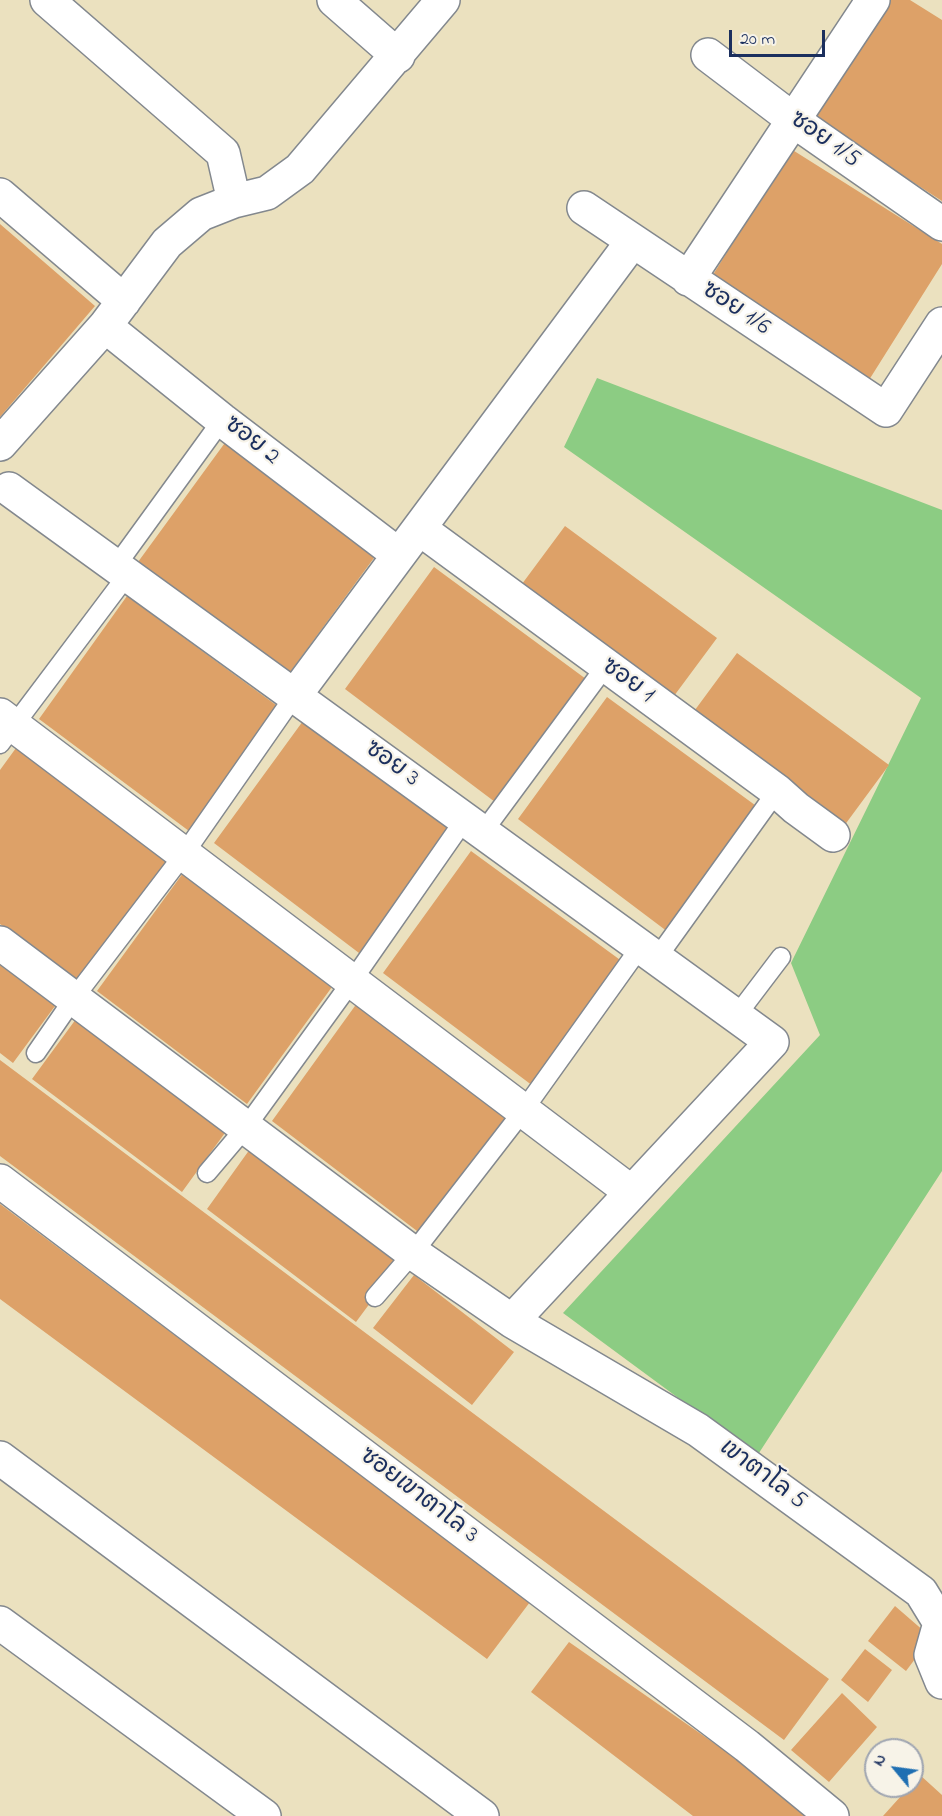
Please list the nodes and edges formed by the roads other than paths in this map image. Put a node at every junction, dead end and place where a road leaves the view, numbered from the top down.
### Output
1 (46, 0) edge
2 (334, 0) edge
3 (443, 0) edge
4 (873, 0) edge
5 (398, 56) junction
6 (708, 56) dead end
7 (793, 120) junction
8 (0, 195) edge
9 (234, 201) junction
10 (584, 208) dead end
11 (942, 224) edge
12 (632, 242) junction
13 (688, 279) junction
14 (115, 314) junction
15 (942, 324) edge
16 (222, 420) junction
17 (0, 444) edge
18 (9, 489) dead end
19 (420, 529) junction
20 (399, 555) junction
21 (122, 570) junction
22 (605, 667) junction
23 (295, 695) junction
24 (4, 728) edge
25 (777, 791) junction
26 (474, 825) junction
27 (833, 835) dead end
28 (184, 854) junction
29 (0, 943) edge
30 (649, 952) junction
31 (781, 957) dead end
32 (352, 981) junction
33 (74, 998) junction
34 (737, 1015) junction
35 (36, 1053) dead end
36 (523, 1110) junction
37 (246, 1127) junction
38 (207, 1173) dead end
39 (0, 1181) edge
40 (631, 1192) junction
41 (413, 1253) junction
42 (375, 1297) dead end
43 (512, 1321) junction
44 (0, 1458) edge
45 (0, 1623) edge
46 (930, 1669) edge
47 (264, 1816) edge
48 (482, 1816) edge
49 (832, 1816) edge

1 - 9 street
2 - 5 street
3 - 5 street
4 - 7 street
5 - 9 street
6 - 7 street, ซอย 1/5
7 - 11 street, ซอย 1/5
7 - 13 street
8 - 14 street, ซอย 2
9 - 14 street
10 - 12 street, ซอย 1/6
12 - 13 street, ซอย 1/6
12 - 19 street
13 - 15 street, ซอย 1/6
14 - 16 street, ซอย 2
14 - 17 street
16 - 20 street, ซอย 2
16 - 21 lane
18 - 21 street, ซอย 3
19 - 20 street
19 - 22 street, ซอย 1
20 - 23 street
21 - 23 street, ซอย 3
21 - 24 lane
22 - 25 street, ซอย 1
22 - 26 lane
23 - 26 street, ซอย 3
23 - 28 lane
24 - 28 street
25 - 27 street, ซอย 1
25 - 30 lane
26 - 30 street, ซอย 3
26 - 32 lane
28 - 32 street
28 - 33 lane
29 - 33 street, เขาตาโล 5
30 - 34 street, ซอย 3
30 - 36 lane
31 - 34 lane
32 - 36 street
32 - 37 lane
33 - 35 lane
33 - 37 street, เขาตาโล 5
34 - 40 street, ซอย 3
36 - 40 street
36 - 41 lane
37 - 38 lane
37 - 41 street, เขาตาโล 5
39 - 49 street, ซอยเขาตาโล 3
40 - 43 street
41 - 42 lane
41 - 43 street, เขาตาโล 5
43 - 46 street, เขาตาโล 5
44 - 48 street
45 - 47 street

